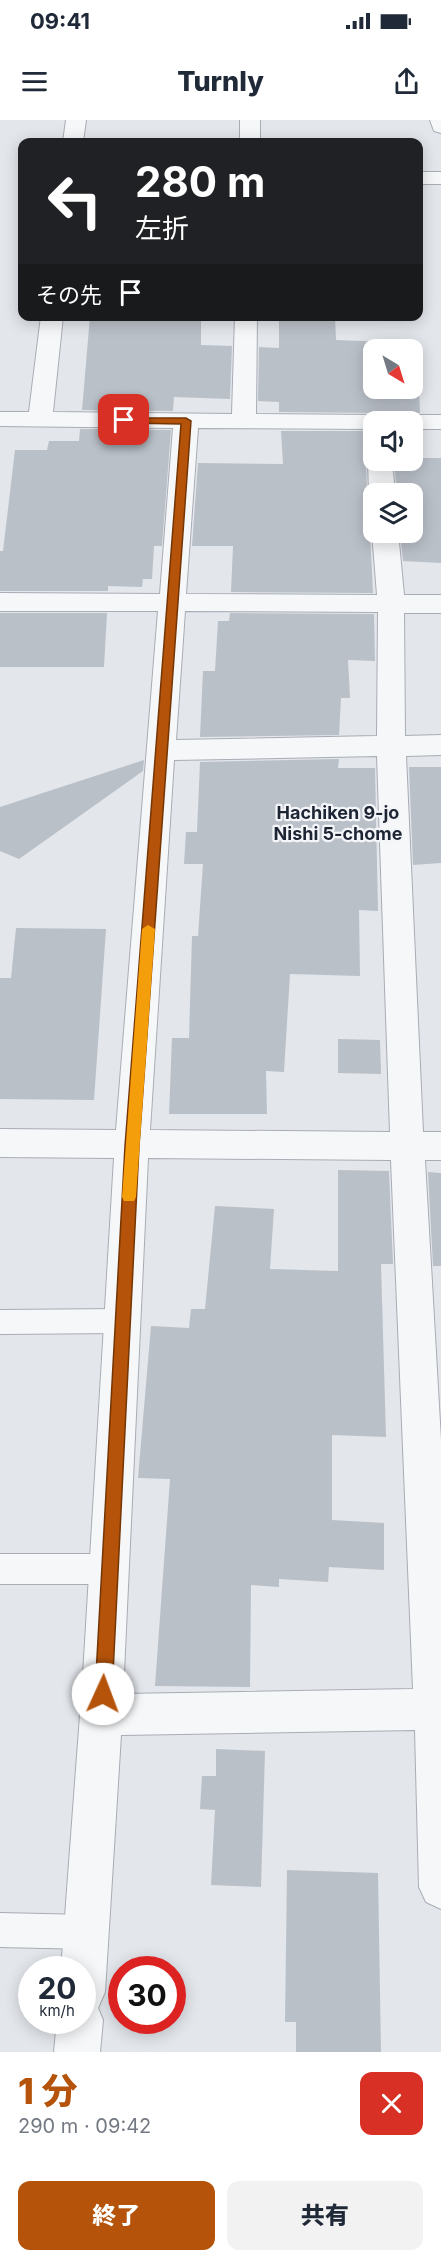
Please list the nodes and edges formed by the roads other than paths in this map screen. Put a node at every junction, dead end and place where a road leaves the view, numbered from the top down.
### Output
1 (76, 120) edge
2 (250, 120) edge
3 (440, 120) edge
4 (441, 126) edge
5 (74, 138) edge
6 (250, 138) edge
7 (423, 178) edge
8 (441, 178) edge
9 (51, 321) edge
10 (246, 321) edge
11 (0, 419) edge
12 (40, 419) junction
13 (186, 421) junction
14 (244, 421) junction
15 (363, 422) edge
16 (423, 422) edge
17 (441, 422) edge
18 (386, 543) edge
19 (0, 602) edge
20 (173, 602) junction
21 (391, 604) junction
22 (441, 604) edge
23 (441, 745) edge
24 (391, 746) junction
25 (162, 750) junction
26 (0, 1143) edge
27 (132, 1146) junction
28 (407, 1146) junction
29 (441, 1146) edge
30 (122, 1321) junction
31 (0, 1322) edge
32 (0, 1569) edge
33 (108, 1569) junction
34 (434, 1709) junction
35 (102, 1715) junction
36 (441, 1887) edge
37 (0, 1930) edge
38 (87, 1932) junction
39 (85, 1956) edge
40 (79, 2034) edge
41 (77, 2052) edge

1 - 5 street
2 - 6 street
3 - 4 street
7 - 8 street
9 - 12 street
10 - 14 street
11 - 12 street
12 - 13 street
13 - 14 street
13 - 20 street
14 - 15 street
16 - 17 street
18 - 21 street
19 - 20 street
20 - 21 street
20 - 25 street
21 - 22 street
21 - 24 street
23 - 24 street
24 - 25 street
24 - 28 street
25 - 27 street
26 - 27 street
27 - 28 street
27 - 30 street
28 - 29 street
28 - 34 street
30 - 31 lane
30 - 33 street
32 - 33 lane
33 - 35 street
34 - 35 street
34 - 36 street
35 - 38 street
37 - 38 lane
38 - 39 street
40 - 41 street

